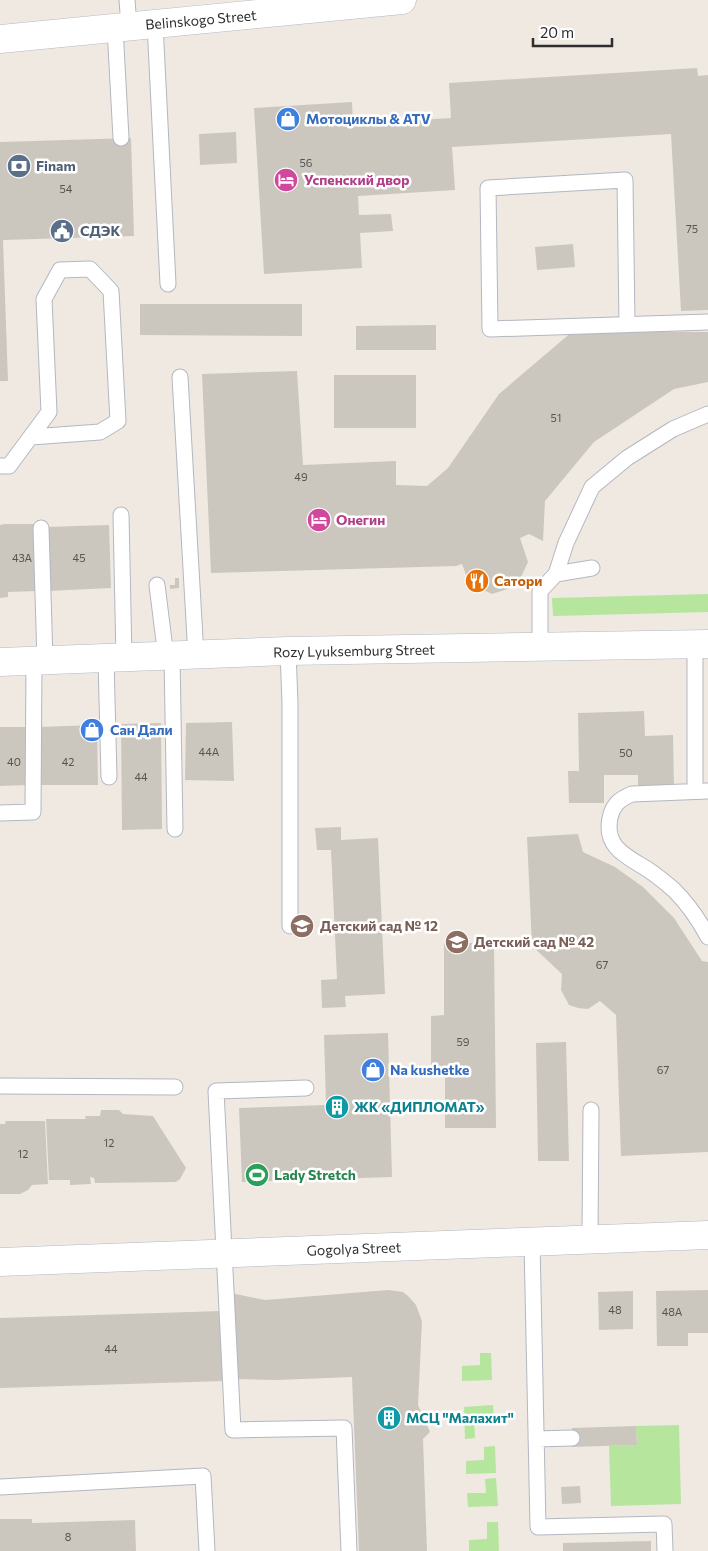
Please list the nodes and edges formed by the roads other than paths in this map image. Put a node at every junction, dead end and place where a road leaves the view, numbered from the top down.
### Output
1 (402, 0) edge
2 (131, 20) edge
3 (0, 39) edge
4 (121, 138) dead end
5 (168, 284) dead end
6 (708, 322) edge
7 (627, 324) junction
8 (180, 377) dead end
9 (708, 414) edge
10 (31, 437) junction
11 (0, 466) edge
12 (121, 515) dead end
13 (41, 528) dead end
14 (592, 568) dead end
15 (556, 574) junction
16 (157, 585) dead end
17 (702, 645) edge
18 (540, 647) junction
19 (288, 651) junction
20 (178, 656) junction
21 (115, 658) junction
22 (39, 661) junction
23 (0, 662) edge
24 (109, 777) dead end
25 (701, 791) edge
26 (0, 813) edge
27 (175, 829) dead end
28 (290, 926) dead end
29 (708, 937) edge
30 (0, 1086) edge
31 (175, 1087) dead end
32 (306, 1088) dead end
33 (591, 1110) dead end
34 (708, 1235) edge
35 (590, 1239) junction
36 (532, 1242) junction
37 (223, 1254) junction
38 (0, 1262) edge
39 (572, 1438) dead end
40 (536, 1439) junction
41 (0, 1487) edge
42 (207, 1551) edge
43 (349, 1551) edge
44 (664, 1551) edge

1 - 2 main road, Belinskogo Street
2 - 3 main road, Belinskogo Street
2 - 4 lane
2 - 5 lane
6 - 7 lane
7 - 7 lane
8 - 20 lane
9 - 15 lane
10 - 10 lane
10 - 11 lane
12 - 21 lane
13 - 22 lane
14 - 15 lane
15 - 18 lane
16 - 20 lane
17 - 18 main road, Rozy Lyuksemburg Street
17 - 25 lane
18 - 19 main road, Rozy Lyuksemburg Street
19 - 20 main road, Rozy Lyuksemburg Street
19 - 28 lane
20 - 21 main road, Rozy Lyuksemburg Street
20 - 27 lane
21 - 22 main road, Rozy Lyuksemburg Street
21 - 24 lane
22 - 23 main road, Rozy Lyuksemburg Street
22 - 26 lane
25 - 29 lane
30 - 31 lane
32 - 37 lane
33 - 35 lane
34 - 35 main road, Gogolya Street
35 - 36 main road, Gogolya Street
36 - 37 main road, Gogolya Street
36 - 40 lane
37 - 38 main road, Gogolya Street
37 - 43 lane
39 - 40 lane
40 - 44 lane
41 - 42 lane

